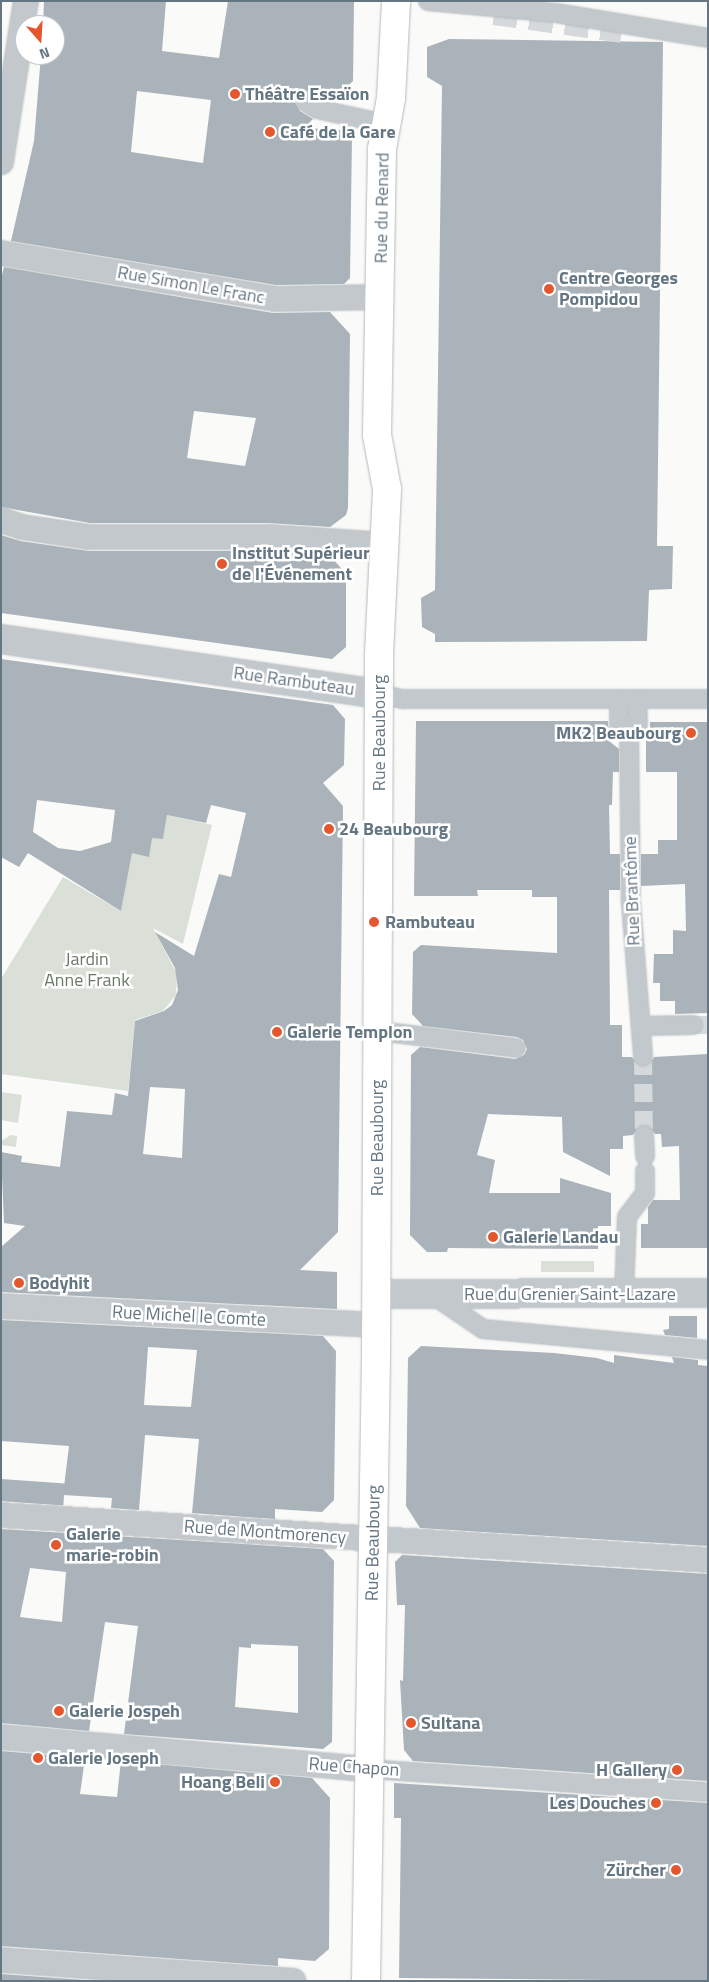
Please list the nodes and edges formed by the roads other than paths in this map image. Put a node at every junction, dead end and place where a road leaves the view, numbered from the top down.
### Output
1 (26, 1) edge
2 (396, 1) edge
3 (428, 1) edge
4 (557, 7) edge
5 (708, 38) edge
6 (6, 101) edge
7 (306, 102) dead end
8 (385, 124) junction
9 (1, 162) edge
10 (1, 253) edge
11 (382, 297) junction
12 (1, 520) edge
13 (386, 544) junction
14 (1, 639) edge
15 (379, 694) junction
16 (637, 699) junction
17 (708, 699) edge
18 (619, 700) junction
19 (629, 725) junction
20 (693, 1025) tunnel mouth
21 (641, 1026) junction
22 (378, 1031) junction
23 (516, 1048) dead end
24 (643, 1057) tunnel mouth
25 (644, 1135) tunnel mouth
26 (708, 1293) edge
27 (376, 1294) junction
28 (433, 1294) junction
29 (624, 1294) junction
30 (1, 1306) edge
31 (376, 1325) junction
32 (708, 1350) edge
33 (1, 1514) edge
34 (374, 1539) junction
35 (708, 1560) edge
36 (1, 1737) edge
37 (369, 1769) junction
38 (708, 1792) edge
39 (1, 1960) edge
40 (293, 1981) edge
41 (366, 1981) edge

1 - 6 street
2 - 8 main road, Rue du Renard
3 - 4 street
4 - 5 street
6 - 9 street
7 - 8 street
8 - 11 main road, Rue du Renard
10 - 11 street, Rue Simon Le Franc
11 - 13 main road, Rue Beaubourg
12 - 13 street
13 - 15 main road, Rue Beaubourg
14 - 15 street, Rue Rambuteau
15 - 18 street, Rue Rambuteau
15 - 22 main road, Rue Beaubourg
16 - 17 street, Rue Rambuteau
16 - 18 street, Rue Rambuteau
16 - 19 street, Rue Brantôme
18 - 19 street
19 - 21 street, Rue Brantôme
20 - 21 street
21 - 24 street, Rue Brantôme
22 - 23 street
22 - 27 main road, Rue Beaubourg
25 - 29 street
26 - 29 street, Rue du Grenier Saint-Lazare
27 - 28 street, Rue du Grenier Saint-Lazare
27 - 31 main road, Rue Beaubourg
28 - 29 street, Rue du Grenier Saint-Lazare
28 - 32 street, Rue du Grenier Saint-Lazare
30 - 31 street, Rue Michel le Comte
31 - 34 main road, Rue Beaubourg
33 - 34 street, Rue de Montmorency
34 - 35 street, Rue de Montmorency
34 - 37 main road, Rue Beaubourg
36 - 37 street, Rue Chapon
37 - 38 street, Rue Chapon
37 - 41 main road, Rue Beaubourg
39 - 40 street

